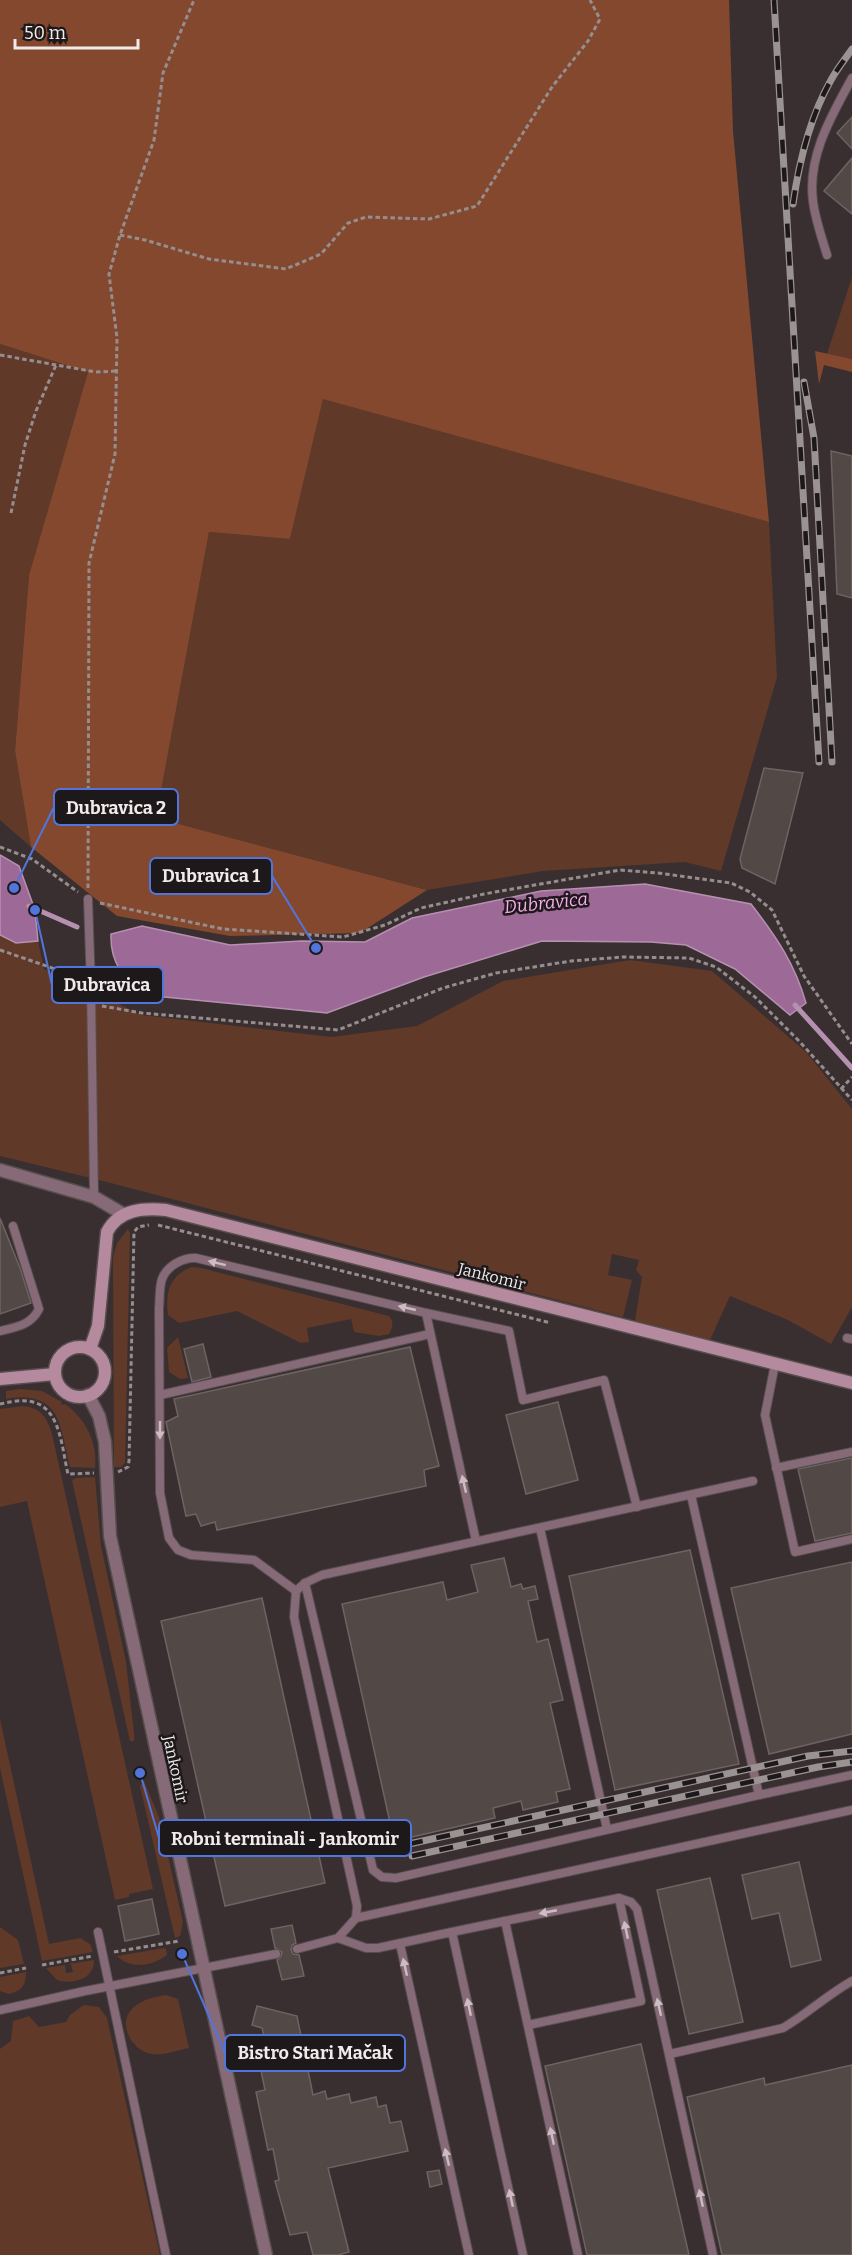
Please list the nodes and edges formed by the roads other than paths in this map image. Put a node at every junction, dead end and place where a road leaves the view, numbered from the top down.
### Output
1 (852, 78) edge
2 (827, 255) dead end
3 (88, 899) road end
4 (0, 1170) edge
5 (94, 1197) junction
6 (123, 1214) junction
7 (13, 1226) dead end
8 (426, 1313) junction
9 (0, 1331) edge
10 (430, 1334) junction
11 (90, 1349) junction
12 (776, 1364) junction
13 (55, 1374) junction
14 (0, 1379) edge
15 (852, 1383) edge
16 (88, 1395) junction
17 (159, 1395) junction
18 (852, 1452) edge
19 (776, 1468) junction
20 (753, 1481) dead end
21 (691, 1495) junction
22 (637, 1507) junction
23 (540, 1528) junction
24 (852, 1539) edge
25 (476, 1541) junction
26 (305, 1583) junction
27 (296, 1591) junction
28 (852, 1775) edge
29 (759, 1795) junction
30 (852, 1810) edge
31 (607, 1829) junction
32 (619, 1898) junction
33 (356, 1918) junction
34 (505, 1921) junction
35 (98, 1932) dead end
36 (452, 1932) junction
37 (338, 1938) junction
38 (400, 1944) junction
39 (297, 1949) dead end
40 (276, 1954) dead end
41 (204, 1969) junction
42 (852, 1981) edge
43 (110, 1986) junction
44 (0, 2010) edge
45 (528, 2025) junction
46 (670, 2054) junction
47 (166, 2255) edge
48 (266, 2255) edge
49 (469, 2255) edge
50 (524, 2255) edge
51 (578, 2255) edge
52 (713, 2255) edge

1 - 2 lane
3 - 5 lane
4 - 5 street
5 - 6 street
6 - 11 street
6 - 12 street, Jankomir
7 - 9 lane
8 - 10 lane
8 -> 17 lane
8 - 22 lane
10 - 17 lane
25 -> 10 lane
11 - 13 street
11 - 16 street
12 - 15 street, Jankomir
12 - 19 lane
13 - 14 street
13 - 16 street
16 - 41 street, Jankomir
17 -> 27 lane
18 - 19 lane
19 - 24 lane
20 - 21 lane
21 - 22 lane
21 - 29 lane
22 - 23 lane
23 - 25 lane
23 - 31 lane
25 - 26 lane
26 - 27 lane
26 - 31 lane
27 - 33 lane
28 - 29 lane
29 - 31 lane
30 - 33 lane
32 -> 34 lane
45 -> 32 lane
46 -> 32 lane
33 - 37 lane
34 - 36 lane
34 - 45 lane
35 - 43 lane
36 - 38 lane
50 -> 36 lane
37 - 38 lane
37 - 39 lane
49 -> 38 lane
40 - 41 lane
41 - 43 lane
41 - 48 street, Jankomir
42 - 46 lane
43 - 44 lane
43 - 47 lane
51 -> 45 lane
52 -> 46 lane

